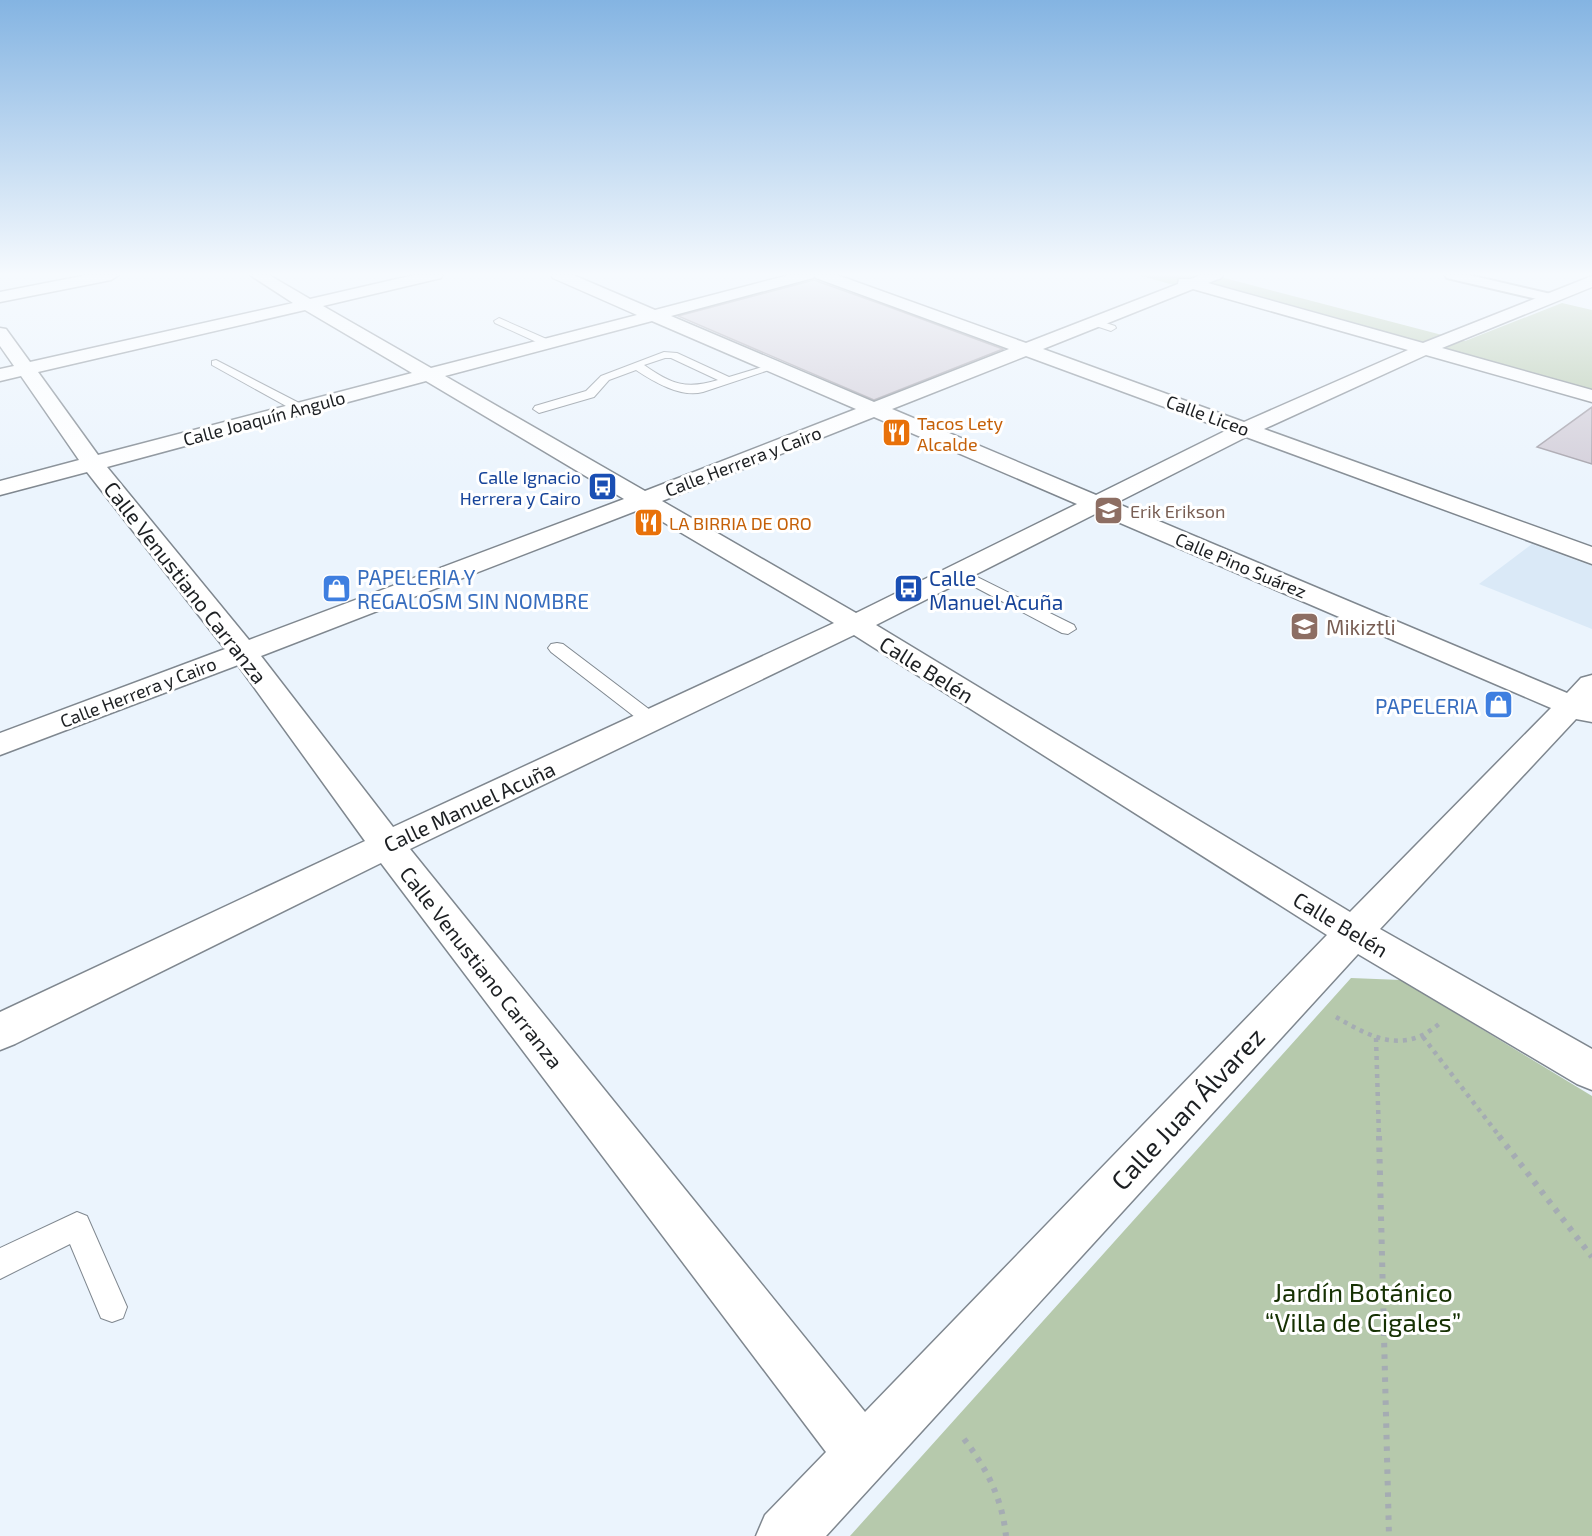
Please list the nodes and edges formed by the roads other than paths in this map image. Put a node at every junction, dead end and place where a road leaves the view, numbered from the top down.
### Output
1 (10, 347) edge
2 (128, 347) edge
3 (380, 347) edge
4 (533, 347) edge
5 (722, 347) edge
6 (1020, 347) edge
7 (1033, 347) edge
8 (1430, 347) edge
9 (1434, 347) edge
10 (1435, 347) edge
11 (1026, 349) junction
12 (216, 363) dead end
13 (638, 366) junction
14 (772, 368) junction
15 (26, 370) junction
16 (427, 374) junction
17 (0, 375) edge
18 (728, 381) junction
19 (1592, 384) edge
20 (1592, 396) edge
21 (299, 408) junction
22 (539, 409) dead end
23 (872, 410) junction
24 (1246, 429) junction
25 (93, 464) junction
26 (0, 488) edge
27 (642, 500) junction
28 (1098, 503) junction
29 (1592, 556) edge
30 (959, 573) junction
31 (855, 624) junction
32 (1068, 628) dead end
33 (556, 648) dead end
34 (243, 652) junction
35 (1585, 702) edge
36 (651, 720) junction
37 (0, 745) edge
38 (387, 845) junction
39 (1354, 933) junction
40 (0, 1032) edge
41 (1592, 1071) edge
42 (0, 1264) edge
43 (112, 1307) dead end
44 (862, 1453) junction
45 (786, 1536) edge

1 - 15 street, Calle Venustiano Carranza
2 - 15 street
3 - 16 street, Calle Belén
4 - 16 street, Calle Joaquín Angulo
5 - 14 street, Calle Pino Suárez
6 - 11 street, Calle Liceo
7 - 11 street, Calle Herrera y Cairo
8 - 24 street, Calle Manuel Acuña
9 - 20 street
10 - 19 street
11 - 23 street, Calle Herrera y Cairo
11 - 24 street, Calle Liceo
12 - 21 lane
13 - 18 lane
13 - 18 lane
13 - 22 lane
14 - 18 lane
14 - 23 street, Calle Pino Suárez
15 - 17 street
15 - 25 street, Calle Venustiano Carranza
16 - 21 street, Calle Joaquín Angulo
16 - 27 street, Calle Belén
21 - 25 street, Calle Joaquín Angulo
23 - 27 street, Calle Herrera y Cairo
23 - 28 street, Calle Pino Suárez
24 - 28 street, Calle Manuel Acuña
24 - 29 street, Calle Liceo
25 - 26 street, Calle Joaquín Angulo
25 - 34 street, Calle Venustiano Carranza
27 - 31 street, Calle Belén
27 - 34 street, Calle Herrera y Cairo
28 - 30 street, Calle Manuel Acuña
28 - 35 street, Calle Pino Suárez
30 - 31 street, Calle Manuel Acuña
30 - 32 lane
31 - 36 street, Calle Manuel Acuña
31 - 39 street, Calle Belén
33 - 36 lane
34 - 37 street, Calle Herrera y Cairo
34 - 38 street, Calle Venustiano Carranza
35 - 39 street, Calle Juan Álvarez
36 - 38 street, Calle Manuel Acuña
38 - 40 street, Calle Manuel Acuña
38 - 44 street, Calle Venustiano Carranza
39 - 41 street, Calle Belén
39 - 44 street, Calle Juan Álvarez
42 - 43 lane
44 - 45 street, Calle Juan Álvarez

